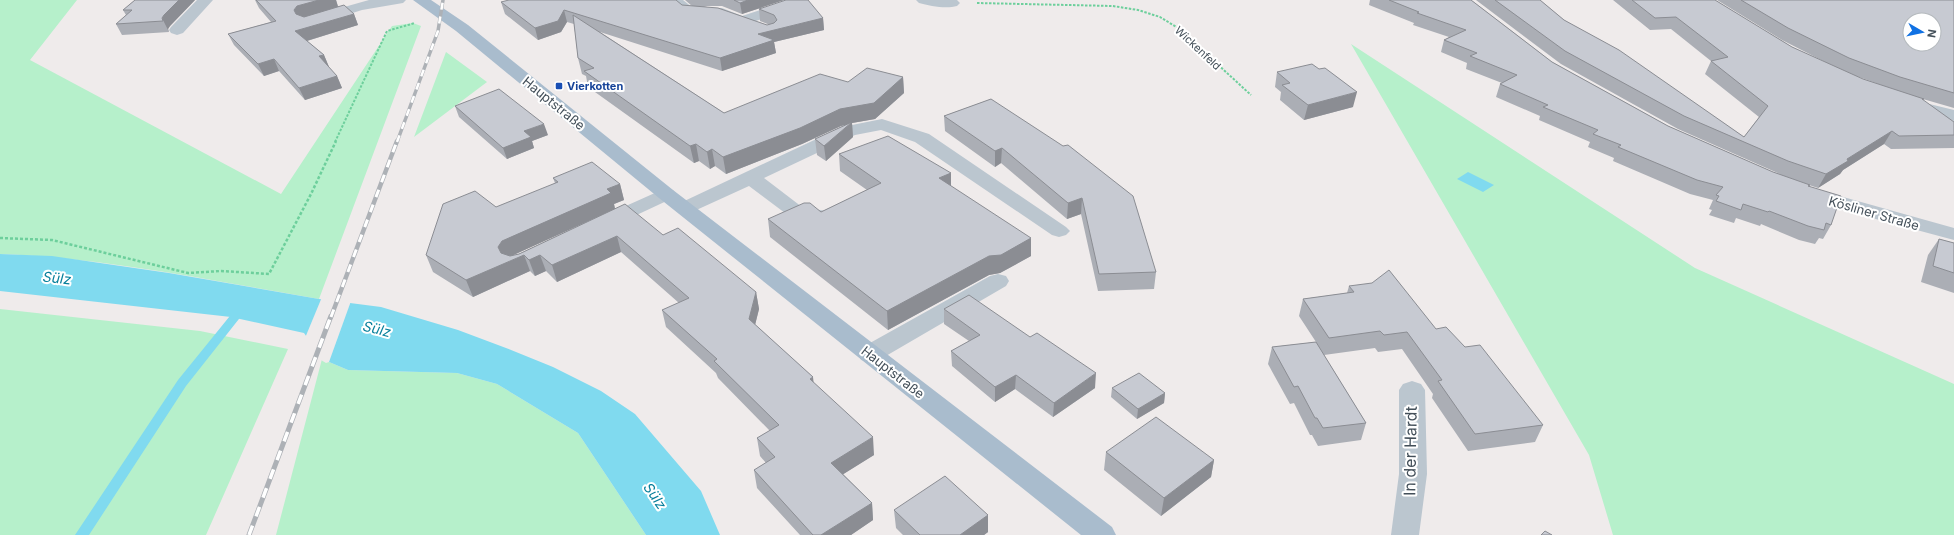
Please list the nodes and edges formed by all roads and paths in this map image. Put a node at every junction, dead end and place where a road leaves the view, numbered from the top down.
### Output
1 (205, 0) edge
2 (398, 0) edge
3 (421, 0) edge
4 (673, 0) edge
5 (924, 0) edge
6 (952, 3) joint
7 (789, 5) edge
8 (420, 21) dead end
9 (741, 21) junction
10 (308, 22) edge
11 (762, 29) edge
12 (177, 30) dead end
13 (1251, 96) dead end
14 (1896, 99) edge
15 (1954, 116) edge
16 (750, 177) junction
17 (1795, 188) edge
18 (666, 194) junction
19 (685, 208) junction
20 (839, 212) edge
21 (587, 231) edge
22 (1059, 231) dead end
23 (1954, 234) edge
24 (0, 238) edge
25 (998, 281) dead end
26 (870, 354) junction
27 (1412, 390) dead end
28 (1102, 535) edge
29 (1405, 535) edge

1 - 12 street
2 - 10 street
3 - 18 main road, Hauptstraße
4 - 9 street
5 - 6 street
6 - 13 path, Wickenfeld
7 - 9 street
8 - 24 path
9 - 11 street
14 - 15 street
16 - 19 street
16 - 20 street
16 - 22 street
17 - 23 street, Kösliner Straße
18 - 19 main road, Hauptstraße
18 - 21 street
19 - 26 main road, Hauptstraße
25 - 26 street
26 - 28 main road, Hauptstraße
27 - 29 street, In der Hardt

